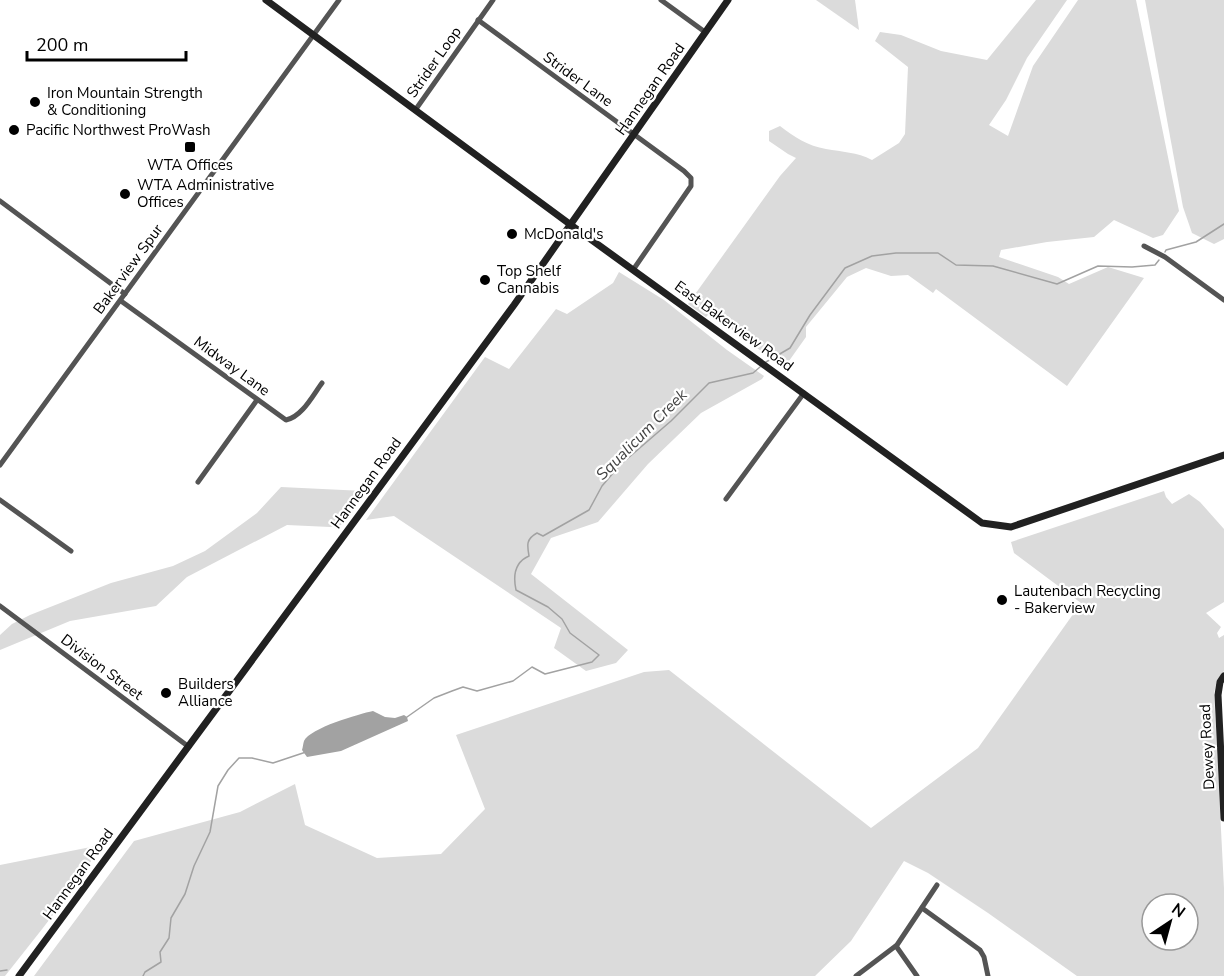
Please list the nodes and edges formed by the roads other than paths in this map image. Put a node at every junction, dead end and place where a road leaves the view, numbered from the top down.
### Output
1 (266, 0) edge
2 (339, 0) edge
3 (493, 0) edge
4 (661, 0) edge
5 (728, 0) edge
6 (478, 20) junction
7 (705, 32) junction
8 (313, 35) junction
9 (416, 110) junction
10 (634, 135) junction
11 (0, 201) edge
12 (571, 225) junction
13 (1144, 246) dead end
14 (633, 270) junction
15 (125, 294) junction
16 (1224, 300) edge
17 (121, 301) junction
18 (322, 383) dead end
19 (804, 393) junction
20 (257, 399) junction
21 (1224, 455) edge
22 (0, 465) edge
23 (198, 482) dead end
24 (726, 499) dead end
25 (0, 500) edge
26 (71, 551) dead end
27 (0, 606) edge
28 (1224, 676) edge
29 (189, 747) junction
30 (1224, 818) edge
31 (937, 885) dead end
32 (922, 908) junction
33 (896, 946) junction
34 (19, 976) edge
35 (856, 976) edge
36 (916, 976) edge
37 (988, 976) edge

1 - 8 main road, East Bakerview Road
2 - 8 street, Bakerview Spur
3 - 6 street, Strider Loop
4 - 7 street
5 - 7 main road, Hannegan Road
6 - 9 street, Strider Loop
6 - 10 street, Strider Lane
7 - 10 main road, Hannegan Road
8 - 9 main road, East Bakerview Road
8 - 15 street, Bakerview Spur
9 - 12 main road, East Bakerview Road
10 - 12 main road, Hannegan Road
10 - 14 street, Strider Lane
11 - 15 street
12 - 14 main road, East Bakerview Road
12 - 29 main road, Hannegan Road
13 - 16 street
14 - 19 main road, East Bakerview Road
15 - 17 street, Bakerview Spur
17 - 20 street, Midway Lane
17 - 22 street, Bakerview Spur
18 - 20 street, Midway Lane
19 - 21 main road, East Bakerview Road
19 - 24 street
20 - 23 street
25 - 26 street
27 - 29 street, Division Street
28 - 30 main road, Dewey Road
29 - 34 main road, Hannegan Road
31 - 32 street
32 - 33 street
32 - 37 street
33 - 35 street
33 - 36 street

